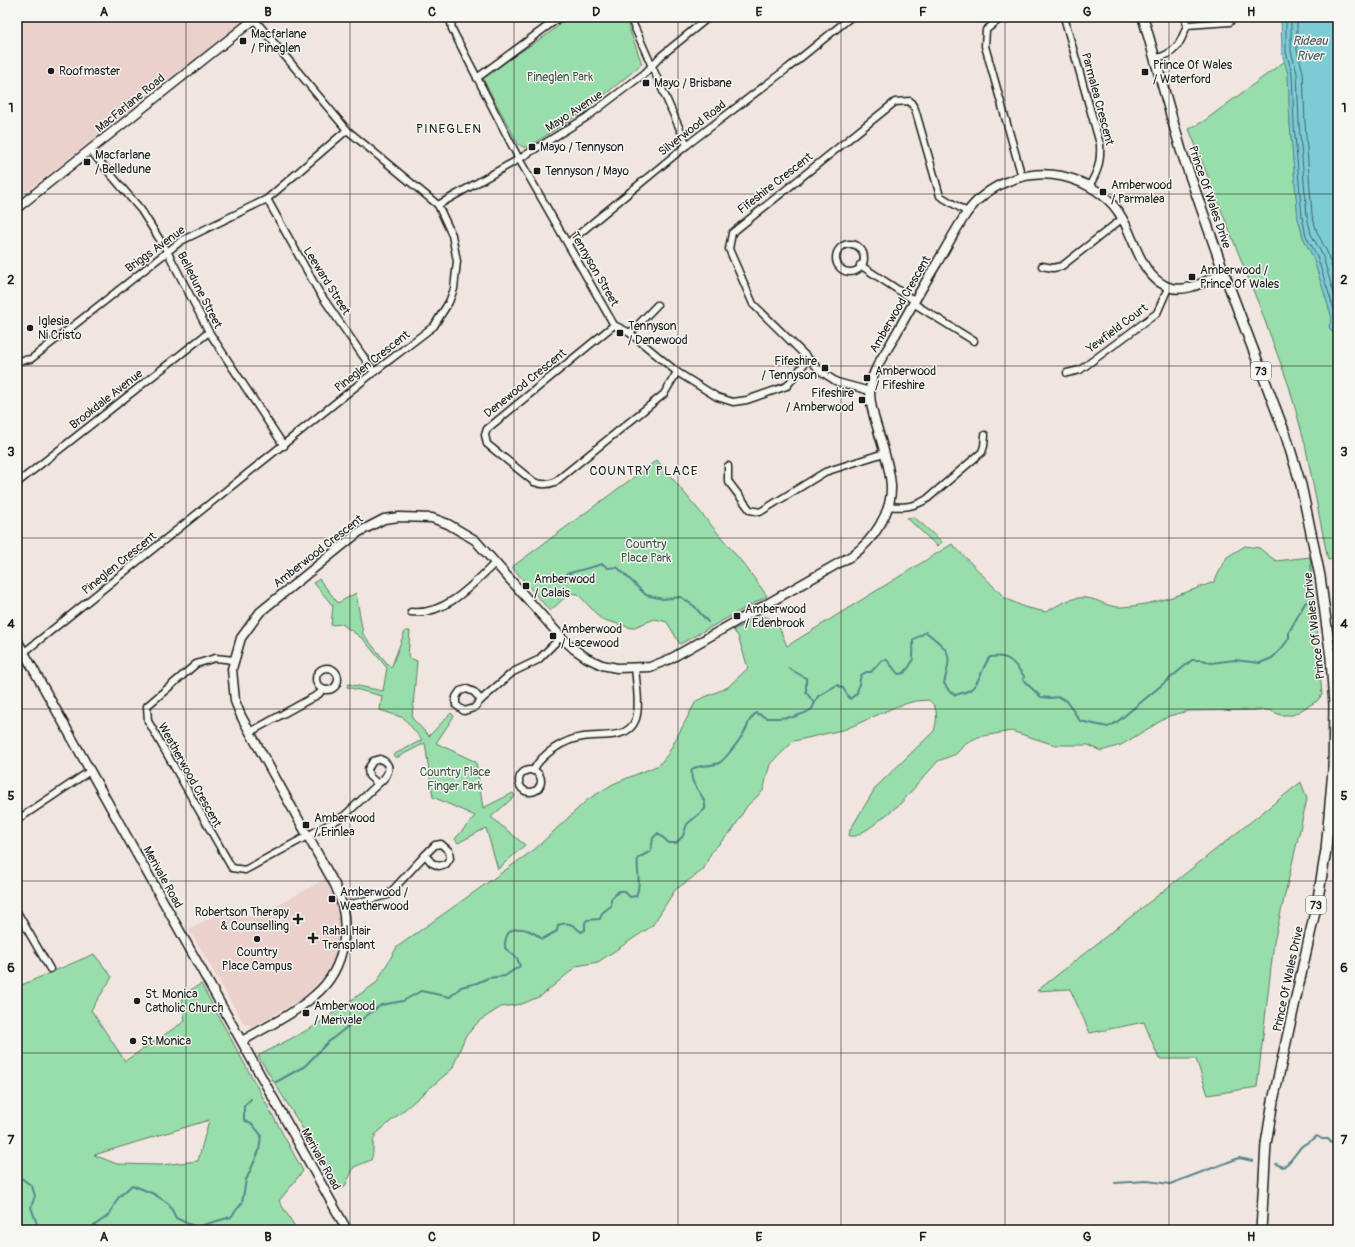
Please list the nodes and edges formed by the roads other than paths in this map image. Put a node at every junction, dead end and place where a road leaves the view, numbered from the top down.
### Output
1 (450, 17) edge
2 (560, 17) edge
3 (630, 17) edge
4 (709, 17) edge
5 (851, 17) edge
6 (1002, 17) edge
7 (1064, 17) edge
8 (1143, 17) edge
9 (1184, 17) edge
10 (1229, 17) edge
11 (256, 18) edge
12 (1188, 25) junction
13 (1155, 58) junction
14 (652, 64) junction
15 (477, 78) junction
16 (348, 130) junction
17 (687, 145) junction
18 (90, 150) junction
19 (520, 159) junction
20 (1022, 177) junction
21 (1089, 186) junction
22 (267, 199) junction
23 (438, 205) junction
24 (17, 208) edge
25 (967, 212) junction
26 (1123, 218) junction
27 (568, 243) junction
28 (167, 251) junction
29 (860, 265) junction
30 (1042, 266) dead end
31 (1224, 273) junction
32 (1168, 288) junction
33 (914, 302) junction
34 (657, 305) dead end
35 (614, 325) junction
36 (209, 332) junction
37 (630, 333) junction
38 (974, 341) dead end
39 (808, 359) junction
40 (17, 361) edge
41 (374, 372) junction
42 (677, 372) junction
43 (1067, 374) dead end
44 (870, 391) junction
45 (985, 435) dead end
46 (284, 446) junction
47 (884, 453) junction
48 (728, 466) dead end
49 (17, 483) edge
50 (888, 506) junction
51 (495, 563) junction
52 (411, 612) dead end
53 (561, 637) junction
54 (17, 640) edge
55 (24, 653) junction
56 (17, 658) edge
57 (234, 660) junction
58 (635, 668) junction
59 (323, 689) dead end
60 (481, 700) dead end
61 (250, 732) junction
62 (533, 770) dead end
63 (90, 771) junction
64 (378, 784) dead end
65 (17, 820) edge
66 (308, 835) junction
67 (425, 855) dead end
68 (343, 906) junction
69 (17, 912) edge
70 (50, 969) dead end
71 (242, 1041) junction
72 (347, 1230) edge
73 (1261, 1230) edge

1 - 15 street, Tennyson Street
2 - 15 street
3 - 14 street
4 - 14 street, Mayo Avenue
5 - 17 street, Silverwood Road
6 - 20 street
7 - 21 street, Parmalea Crescent
8 - 13 main road, Prince Of Wales Drive / 73
9 - 12 street
10 - 12 street
11 - 16 street, Pineglen Crescent
11 - 18 street, MacFarlane Road
12 - 13 street
13 - 31 main road, Prince Of Wales Drive / 73
14 - 17 street
14 - 19 street, Mayo Avenue
15 - 19 street, Tennyson Street
16 - 22 street, Briggs Avenue
16 - 23 street, Pineglen Crescent
17 - 27 street, Silverwood Road
18 - 24 street, MacFarlane Road
18 - 28 street, Belledune Street
19 - 23 street, Mayo Avenue
19 - 27 street, Tennyson Street
20 - 21 street, Amberwood Crescent
20 - 25 street, Amberwood Crescent
21 - 26 street, Amberwood Crescent
22 - 28 street, Briggs Avenue
22 - 41 street, Leeward Street
23 - 41 street, Pineglen Crescent
25 - 33 street, Amberwood Crescent
25 - 39 street, Fifeshire Crescent
26 - 30 street
26 - 32 street, Amberwood Crescent
27 - 35 street, Tennyson Street
28 - 36 street, Belledune Street
28 - 40 street, Briggs Avenue
29 - 29 street
29 - 33 street
31 - 32 street
31 - 73 main road, Prince Of Wales Drive / 73
32 - 43 street, Yewfield Court
33 - 38 street
33 - 44 street, Amberwood Crescent
34 - 37 street
35 - 37 street, Tennyson Street
35 - 42 street, Denewood Crescent
36 - 46 street, Belledune Street
36 - 49 street, Brookdale Avenue
37 - 42 street, Tennyson Street
39 - 42 street, Tennyson Street
39 - 44 street, Fifeshire Crescent
41 - 46 street, Pineglen Crescent
44 - 47 street, Amberwood Crescent
45 - 50 street
46 - 55 street, Pineglen Crescent
47 - 48 street
47 - 50 street, Amberwood Crescent
50 - 58 street, Amberwood Crescent
51 - 52 street
51 - 53 street, Amberwood Crescent
51 - 57 street, Amberwood Crescent
53 - 58 street, Amberwood Crescent
53 - 60 street
54 - 55 street, Merivale Road
55 - 56 street, Pineglen Crescent
55 - 63 street, Merivale Road
57 - 61 street, Amberwood Crescent
57 - 66 street, Weatherwood Crescent
58 - 62 street
59 - 61 street
61 - 66 street, Amberwood Crescent
63 - 65 street
63 - 71 street, Merivale Road
64 - 66 street
66 - 68 street, Amberwood Crescent
67 - 68 street
68 - 71 street, Amberwood Crescent
69 - 70 street
71 - 72 street, Merivale Road

